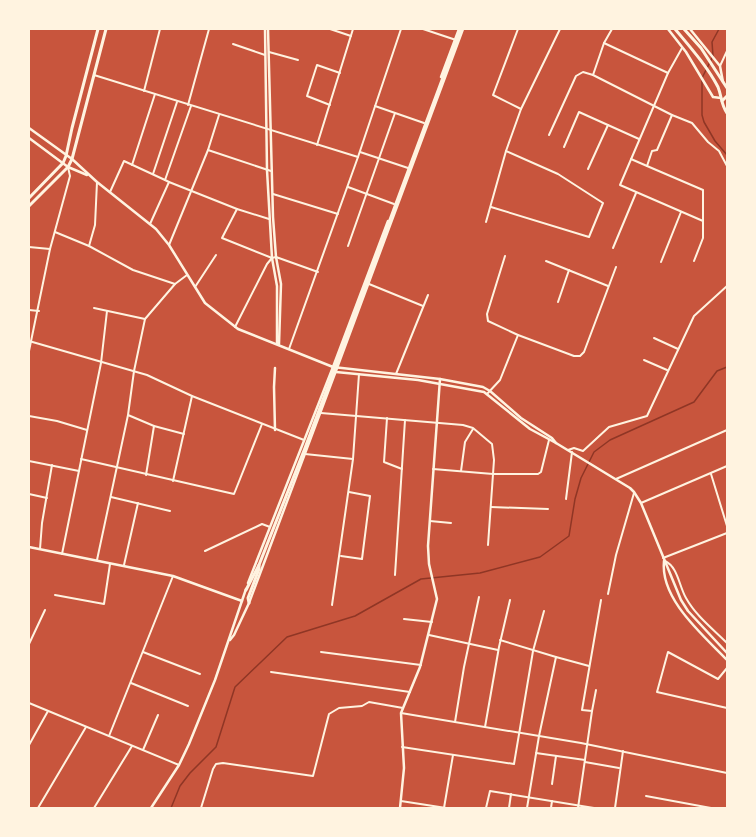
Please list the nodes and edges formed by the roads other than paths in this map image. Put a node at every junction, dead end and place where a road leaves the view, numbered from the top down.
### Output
1 (98, 29) edge
2 (106, 29) edge
3 (160, 29) edge
4 (209, 29) edge
5 (265, 29) edge
6 (268, 29) edge
7 (330, 29) edge
8 (353, 29) edge
9 (401, 29) edge
10 (423, 29) edge
11 (461, 29) edge
12 (518, 29) edge
13 (560, 29) edge
14 (612, 29) edge
15 (668, 29) edge
16 (675, 29) edge
17 (684, 29) edge
18 (692, 30) edge
19 (351, 36) junction
20 (455, 40) junction
21 (459, 41) junction
22 (233, 44) dead end
23 (604, 44) junction
24 (682, 48) junction
25 (727, 51) edge
26 (269, 52) junction
27 (266, 55) junction
28 (298, 60) dead end
29 (718, 65) junction
30 (340, 73) junction
31 (668, 73) junction
32 (93, 74) junction
33 (593, 75) junction
34 (724, 82) junction
35 (727, 88) edge
36 (144, 91) junction
37 (154, 94) junction
38 (727, 96) edge
39 (722, 98) junction
40 (177, 102) junction
41 (721, 102) junction
42 (189, 105) junction
43 (654, 105) junction
44 (330, 106) junction
45 (375, 106) junction
46 (521, 109) junction
47 (726, 112) edge
48 (395, 113) junction
49 (219, 115) junction
50 (672, 115) junction
51 (424, 123) junction
52 (608, 125) junction
53 (29, 128) edge
54 (266, 128) junction
55 (270, 129) junction
56 (549, 135) dead end
57 (29, 138) edge
58 (639, 139) junction
59 (317, 145) junction
60 (564, 147) dead end
61 (208, 150) junction
62 (506, 151) junction
63 (360, 152) junction
64 (66, 156) junction
65 (358, 157) junction
66 (378, 158) junction
67 (72, 159) junction
68 (631, 159) junction
69 (63, 163) junction
70 (132, 166) junction
71 (647, 166) junction
72 (727, 166) edge
73 (68, 167) junction
74 (408, 168) junction
75 (588, 169) dead end
76 (267, 170) junction
77 (271, 170) junction
78 (153, 174) junction
79 (90, 176) junction
80 (164, 180) junction
81 (96, 182) junction
82 (169, 182) junction
83 (348, 187) junction
84 (110, 192) junction
85 (191, 192) junction
86 (636, 193) junction
87 (273, 194) junction
88 (367, 194) junction
89 (29, 198) edge
90 (394, 204) junction
91 (29, 206) edge
92 (491, 207) junction
93 (237, 209) junction
94 (681, 212) junction
95 (338, 214) junction
96 (269, 219) junction
97 (703, 221) junction
98 (486, 222) dead end
99 (150, 224) junction
100 (55, 232) junction
101 (169, 245) junction
102 (89, 246) junction
103 (348, 246) dead end
104 (29, 247) edge
105 (613, 248) dead end
106 (50, 249) junction
107 (216, 255) dead end
108 (505, 256) dead end
109 (276, 257) junction
110 (272, 258) junction
111 (546, 261) dead end
112 (694, 261) dead end
113 (661, 262) dead end
114 (616, 266) dead end
115 (569, 270) junction
116 (318, 272) junction
117 (187, 275) junction
118 (175, 284) junction
119 (369, 284) junction
120 (608, 286) junction
121 (727, 286) edge
122 (195, 287) junction
123 (428, 295) dead end
124 (558, 302) dead end
125 (423, 306) junction
126 (94, 308) dead end
127 (29, 310) edge
128 (39, 311) junction
129 (107, 311) junction
130 (145, 319) junction
131 (235, 328) junction
132 (518, 335) junction
133 (654, 338) dead end
134 (30, 341) edge
135 (278, 344) junction
136 (290, 349) junction
137 (678, 349) junction
138 (29, 351) edge
139 (644, 360) dead end
140 (101, 363) junction
141 (333, 367) junction
142 (275, 368) dead end
143 (337, 368) junction
144 (667, 370) junction
145 (134, 371) junction
146 (336, 372) junction
147 (359, 374) junction
148 (396, 374) junction
149 (440, 379) junction
150 (440, 384) junction
151 (490, 391) junction
152 (487, 394) junction
153 (192, 396) junction
154 (321, 412) junction
155 (128, 415) junction
156 (355, 415) junction
157 (29, 416) edge
158 (387, 418) junction
159 (405, 420) junction
160 (436, 423) junction
161 (262, 424) junction
162 (154, 426) junction
163 (473, 428) junction
164 (87, 430) junction
165 (275, 430) junction
166 (727, 430) edge
167 (184, 434) junction
168 (305, 440) junction
169 (549, 440) junction
170 (310, 442) junction
171 (556, 443) junction
172 (568, 450) junction
173 (573, 453) junction
174 (305, 454) junction
175 (81, 459) junction
176 (353, 459) junction
177 (29, 461) edge
178 (52, 465) junction
179 (727, 466) edge
180 (118, 468) junction
181 (402, 469) junction
182 (433, 469) junction
183 (79, 471) junction
184 (461, 471) junction
185 (493, 474) junction
186 (711, 474) junction
187 (146, 475) junction
188 (616, 480) junction
189 (173, 481) junction
190 (349, 492) junction
191 (634, 492) junction
192 (29, 494) edge
193 (111, 497) junction
194 (47, 498) junction
195 (566, 499) dead end
196 (138, 503) junction
197 (641, 503) junction
198 (491, 507) junction
199 (548, 509) dead end
200 (170, 511) dead end
201 (430, 521) junction
202 (451, 522) dead end
203 (727, 526) edge
204 (270, 527) junction
205 (727, 533) edge
206 (488, 545) dead end
207 (29, 547) edge
208 (40, 550) junction
209 (205, 551) dead end
210 (62, 554) junction
211 (340, 556) junction
212 (664, 559) junction
213 (97, 560) junction
214 (110, 562) junction
215 (124, 566) junction
216 (396, 575) dead end
217 (173, 576) junction
218 (253, 580) junction
219 (246, 590) junction
220 (55, 594) dead end
221 (608, 594) dead end
222 (479, 597) dead end
223 (510, 600) dead end
224 (600, 600) dead end
225 (242, 601) junction
226 (249, 603) junction
227 (332, 606) dead end
228 (45, 610) dead end
229 (544, 611) dead end
230 (404, 619) dead end
231 (432, 622) junction
232 (429, 635) junction
233 (230, 640) junction
234 (500, 640) junction
235 (727, 643) edge
236 (29, 644) edge
237 (469, 644) junction
238 (498, 650) junction
239 (533, 651) junction
240 (143, 652) junction
241 (321, 652) dead end
242 (727, 653) edge
243 (556, 657) junction
244 (727, 660) edge
245 (421, 665) junction
246 (589, 666) junction
247 (727, 668) edge
248 (271, 672) dead end
249 (200, 674) dead end
250 (131, 683) junction
251 (596, 690) dead end
252 (411, 692) junction
253 (29, 703) edge
254 (188, 706) dead end
255 (403, 708) junction
256 (727, 708) edge
257 (48, 711) junction
258 (592, 711) junction
259 (401, 713) junction
260 (158, 715) dead end
261 (455, 722) junction
262 (86, 727) junction
263 (485, 727) junction
264 (519, 732) junction
265 (109, 736) junction
266 (539, 736) junction
267 (588, 744) junction
268 (29, 745) edge
269 (132, 746) junction
270 (402, 747) junction
271 (143, 750) junction
272 (623, 751) junction
273 (536, 753) junction
274 (453, 755) junction
275 (556, 756) junction
276 (585, 761) junction
277 (179, 765) junction
278 (620, 768) junction
279 (727, 773) edge
280 (552, 784) dead end
281 (511, 794) junction
282 (646, 796) dead end
283 (528, 797) junction
284 (552, 800) junction
285 (401, 802) junction
286 (422, 804) junction
287 (579, 805) junction
288 (38, 808) edge
289 (94, 808) edge
290 (151, 808) edge
291 (201, 808) edge
292 (400, 808) edge
293 (421, 808) edge
294 (444, 808) edge
295 (486, 808) edge
296 (509, 808) edge
297 (527, 808) edge
298 (551, 808) edge
299 (578, 808) edge
300 (594, 808) edge
301 (615, 808) edge
302 (711, 808) edge

1 - 64 main road
2 - 32 main road
3 - 36 street
4 - 42 street
5 - 27 street
6 - 26 street
7 - 19 street
8 - 19 street
9 - 45 street
10 - 20 street
11 - 20 street
11 - 21 street
11 - 218 main road
12 - 46 street
13 - 46 street
14 - 23 street
15 - 24 street
16 - 39 main road
17 - 34 main road
18 - 29 street
19 - 30 street
20 - 21 street
20 - 51 street
21 - 119 street
22 - 27 street
23 - 31 street
23 - 33 street
24 - 31 street
24 - 39 street
25 - 29 street
26 - 28 street
26 - 55 street
27 - 54 street
29 - 34 street
30 - 44 street
30 - 44 street
31 - 43 street
32 - 36 street
32 - 67 main road
33 - 43 street
33 - 56 street
34 - 35 main road
36 - 37 street
37 - 40 street
37 - 70 street
38 - 41 main road
39 - 41 main road
40 - 42 street
40 - 78 street
41 - 47 main road
42 - 49 street
42 - 80 street
43 - 50 street
43 - 58 street
44 - 59 street
45 - 48 street
45 - 63 street
46 - 62 street
48 - 51 street
48 - 66 street
49 - 54 street
49 - 61 street
50 - 71 street
50 - 72 street
51 - 74 street
52 - 58 street
52 - 60 street
52 - 75 street
53 - 64 street
54 - 55 street
54 - 76 street
55 - 59 street
55 - 77 street
57 - 69 street
58 - 68 street
59 - 65 street
61 - 76 street
61 - 85 street
62 - 92 street
62 - 92 street
63 - 65 street
63 - 66 street
64 - 67 street
64 - 69 main road
65 - 83 street
66 - 74 street
66 - 88 street
67 - 73 main road
67 - 79 street
68 - 71 street
68 - 86 street
69 - 73 street
69 - 89 main road
70 - 78 street
70 - 84 street
71 - 97 street
73 - 79 street
73 - 91 main road
73 - 100 street
74 - 90 street
76 - 77 street
76 - 96 street
77 - 87 street
78 - 80 street
79 - 81 street
80 - 82 street
81 - 84 street
81 - 102 street
82 - 85 street
82 - 99 street
83 - 88 street
83 - 95 street
84 - 99 street
85 - 93 street
85 - 101 street
86 - 94 street
86 - 105 street
87 - 95 street
87 - 109 street
88 - 90 street
88 - 103 street
90 - 141 street
92 - 98 street
93 - 96 street
93 - 110 street
94 - 97 street
94 - 113 street
95 - 116 street
96 - 110 street
97 - 112 street
99 - 101 street
100 - 102 street
100 - 106 street
101 - 117 street
102 - 118 street
104 - 106 street
106 - 128 street
107 - 122 street
108 - 132 street
109 - 110 street
109 - 116 street
109 - 135 street
110 - 131 street
110 - 135 street
111 - 115 street
114 - 120 street
115 - 120 street
115 - 124 street
116 - 136 street
117 - 118 street
117 - 122 street
118 - 130 street
119 - 125 street
119 - 143 street
120 - 132 street
121 - 137 street
122 - 131 street
123 - 125 street
125 - 148 street
126 - 129 street
127 - 128 street
128 - 134 street
129 - 130 street
129 - 140 street
130 - 145 street
131 - 135 street
132 - 151 street
133 - 137 street
134 - 138 street
134 - 140 street
135 - 136 street
136 - 141 street
137 - 144 street
139 - 144 street
140 - 145 street
140 - 164 street
141 - 143 street
141 - 168 street
142 - 165 street
143 - 146 street
143 - 148 street
144 - 172 street
145 - 153 street
145 - 155 street
146 - 147 street
146 - 154 street
147 - 150 street
147 - 156 street
148 - 149 street
149 - 150 street
149 - 151 street
150 - 152 street
150 - 160 street
151 - 152 street
151 - 171 street
152 - 169 street
153 - 161 street
153 - 167 street
154 - 156 street
154 - 170 street
155 - 162 street
155 - 180 street
156 - 158 street
156 - 176 street
157 - 164 street
158 - 159 street
158 - 181 street
159 - 160 street
159 - 181 street
160 - 163 street
160 - 182 street
161 - 165 street
161 - 189 street
162 - 167 street
162 - 187 street
163 - 184 street
163 - 185 street
164 - 175 street
165 - 168 street
166 - 188 street
167 - 189 street
168 - 170 street
168 - 204 street
169 - 171 street
169 - 185 street
170 - 174 street
171 - 172 street
172 - 173 street
173 - 188 street
173 - 195 street
174 - 176 street
174 - 226 street
175 - 180 street
175 - 183 street
176 - 190 street
177 - 178 street
178 - 183 street
178 - 194 street
179 - 186 street
180 - 187 street
180 - 193 street
181 - 216 street
182 - 184 street
182 - 201 street
183 - 210 street
184 - 185 street
185 - 198 street
186 - 197 street
186 - 203 street
187 - 189 street
188 - 191 street
190 - 211 street
190 - 211 street
191 - 197 street
191 - 221 street
192 - 194 street
193 - 196 street
193 - 213 street
194 - 208 street
196 - 200 street
196 - 215 street
197 - 212 street
198 - 199 street
198 - 206 street
201 - 202 street
201 - 231 street
204 - 209 street
204 - 219 street
205 - 212 street
207 - 208 street
208 - 210 street
210 - 213 street
211 - 227 street
212 - 235 street
212 - 242 street
212 - 244 street
213 - 214 street
214 - 215 street
214 - 220 street
215 - 217 street
217 - 225 street
217 - 240 street
218 - 219 main road
218 - 226 main road
219 - 225 street
222 - 237 street
223 - 234 street
224 - 246 street
225 - 233 street
226 - 233 street
228 - 236 street
229 - 239 street
230 - 231 street
231 - 232 street
232 - 237 street
232 - 245 street
233 - 277 street
234 - 238 street
234 - 239 street
237 - 238 street
237 - 261 street
238 - 263 street
239 - 243 street
239 - 264 street
240 - 249 street
240 - 250 street
241 - 245 street
243 - 246 street
243 - 266 street
245 - 252 street
246 - 258 street
247 - 256 street
248 - 252 street
250 - 254 street
250 - 265 street
251 - 258 street
252 - 255 street
253 - 257 street
255 - 259 street
255 - 291 street
257 - 262 street
257 - 268 street
258 - 267 street
259 - 261 street
259 - 270 street
260 - 271 street
261 - 263 street
262 - 265 street
262 - 288 street
263 - 264 street
264 - 266 street
264 - 274 street
265 - 269 street
266 - 267 street
266 - 273 street
267 - 272 street
267 - 276 street
269 - 271 street
269 - 289 street
270 - 274 street
270 - 285 street
271 - 277 street
272 - 278 street
272 - 279 street
273 - 275 street
273 - 283 street
274 - 294 street
275 - 276 street
275 - 280 street
276 - 278 street
276 - 287 street
277 - 290 street
278 - 301 street
281 - 283 street
281 - 295 street
281 - 296 street
282 - 302 street
283 - 284 street
283 - 297 street
284 - 287 street
284 - 298 street
285 - 286 street
285 - 292 street
286 - 293 street
286 - 294 street
287 - 299 street
287 - 300 street

